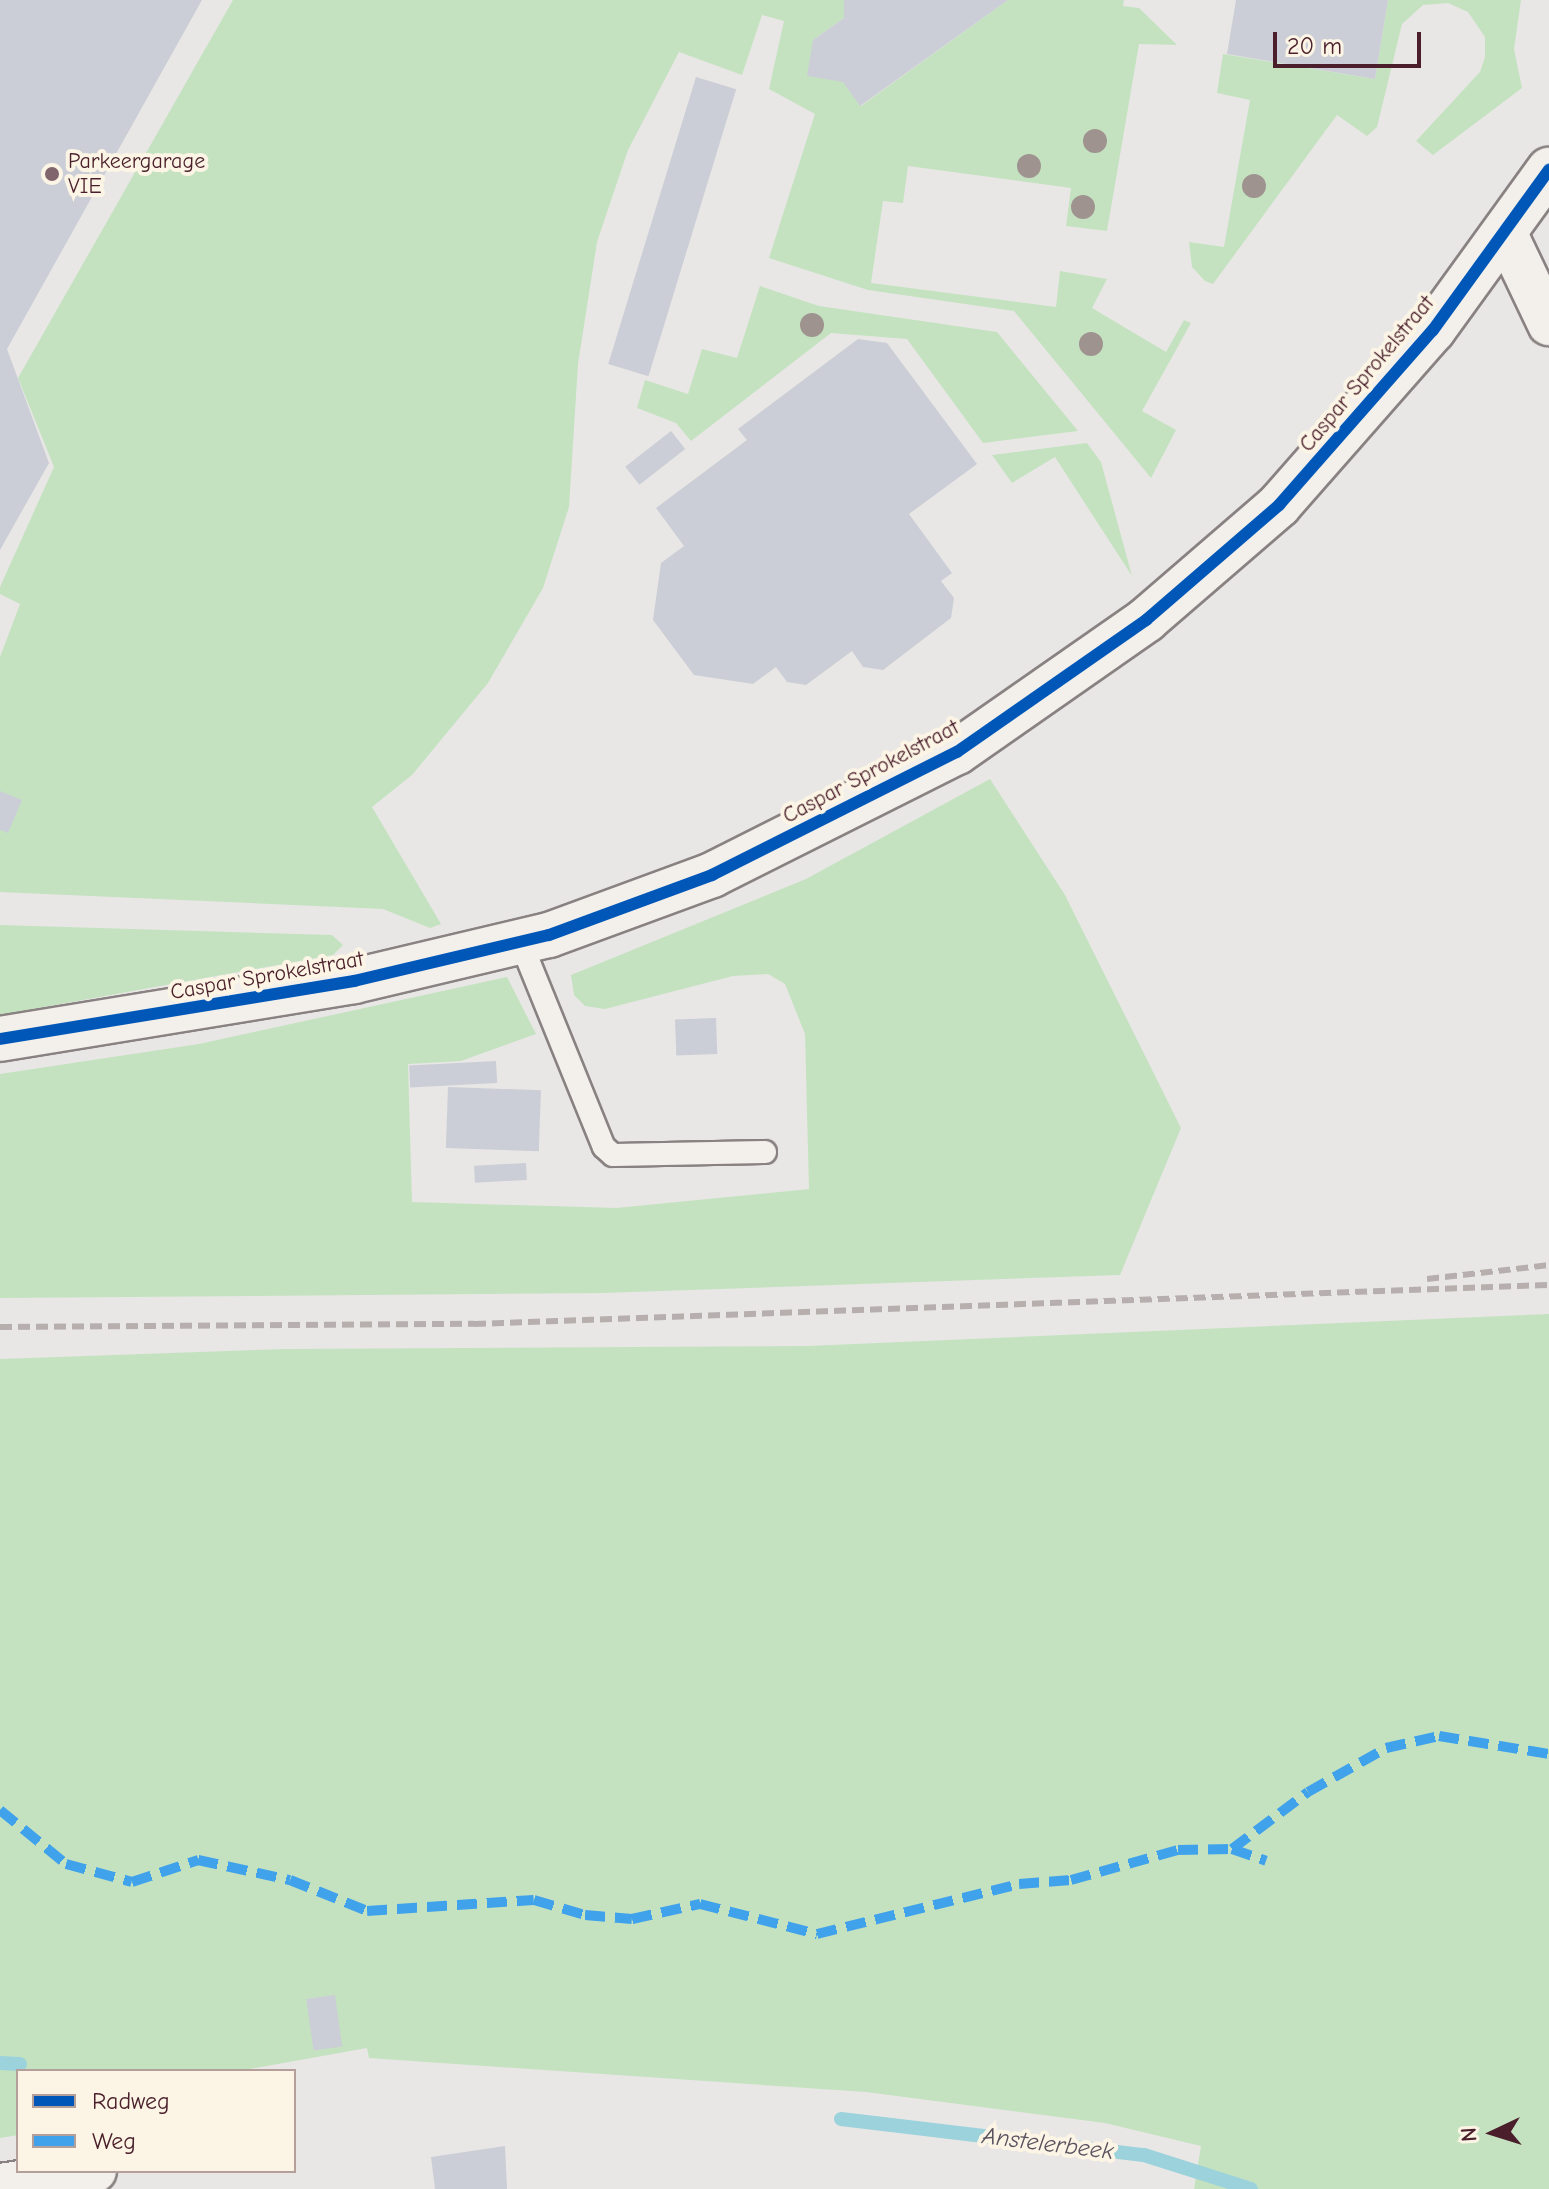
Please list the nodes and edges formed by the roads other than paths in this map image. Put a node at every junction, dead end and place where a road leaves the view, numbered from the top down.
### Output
1 (1549, 170) edge
2 (1506, 234) junction
3 (1549, 276) edge
4 (1549, 324) edge
5 (521, 943) junction
6 (0, 1039) edge
7 (765, 1152) dead end
8 (81, 2173) edge
9 (0, 2185) edge

1 - 2 main road, Caspar Sprokelstraat
2 - 3 street
2 - 4 street
2 - 5 main road, Caspar Sprokelstraat
5 - 6 main road, Caspar Sprokelstraat
5 - 7 lane
8 - 9 street

